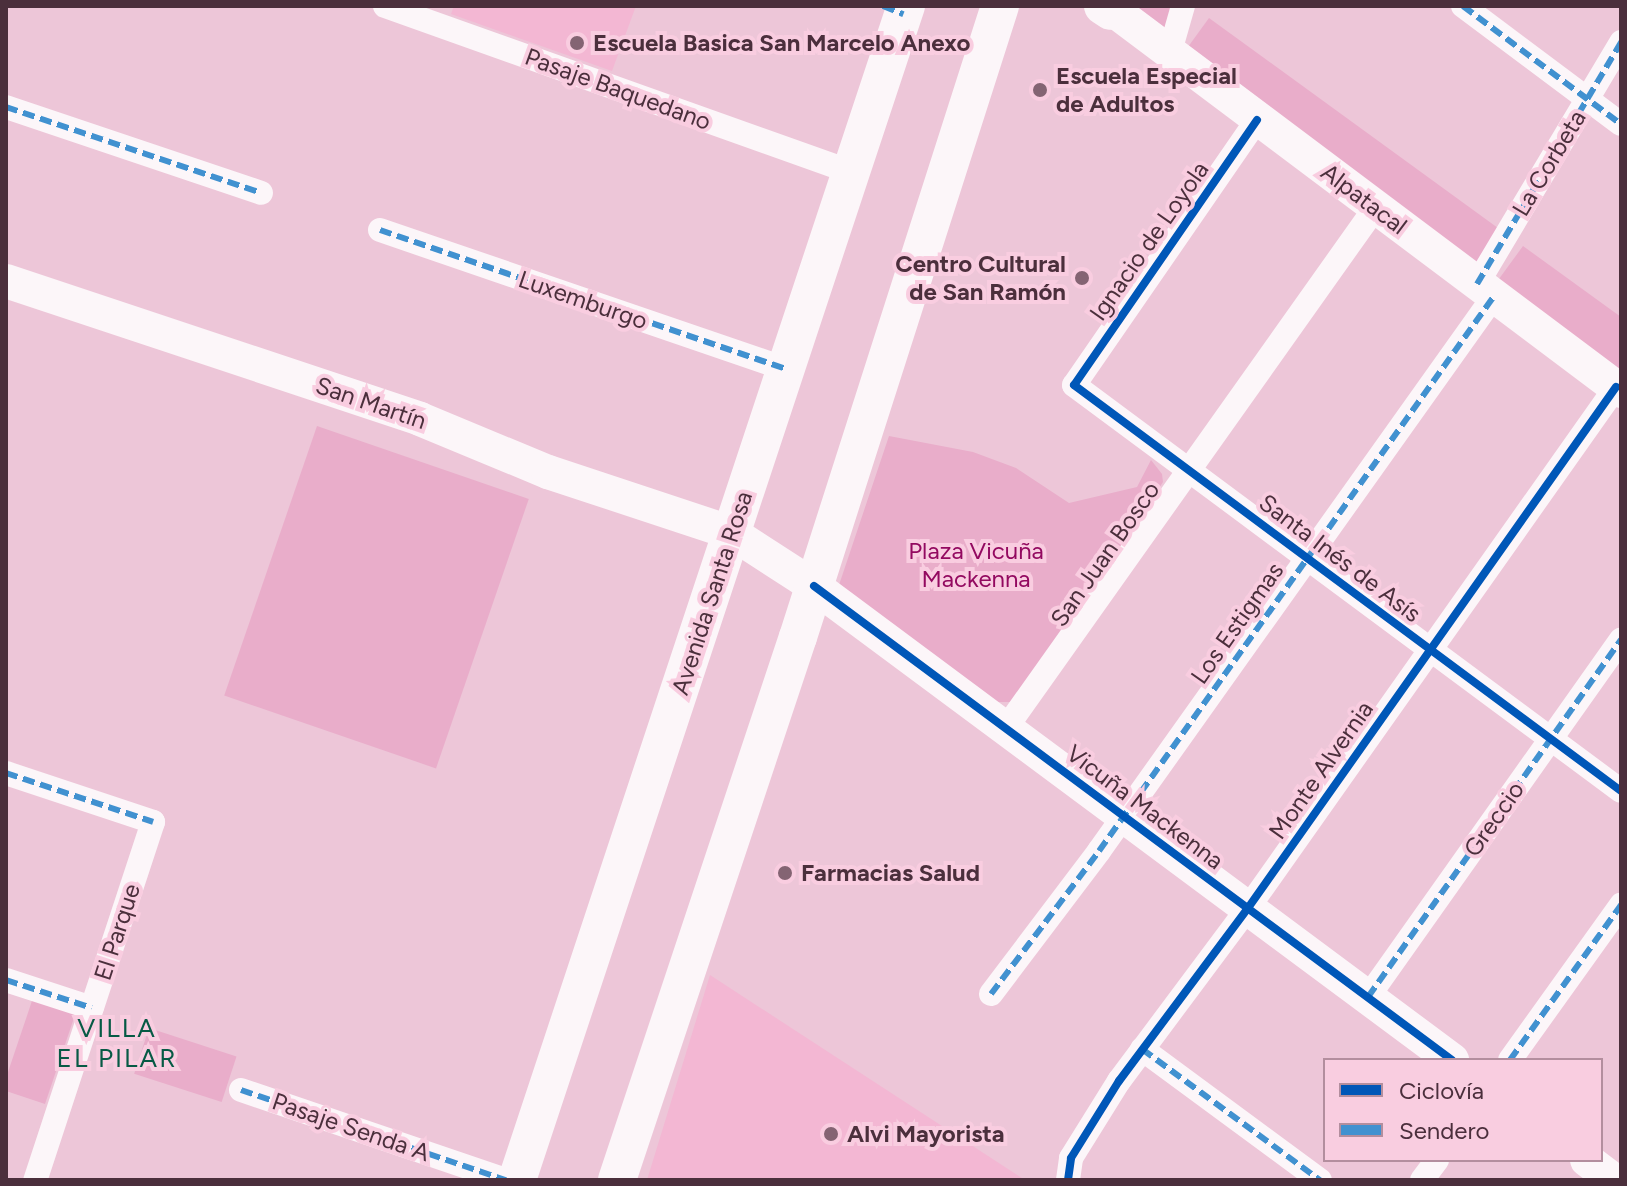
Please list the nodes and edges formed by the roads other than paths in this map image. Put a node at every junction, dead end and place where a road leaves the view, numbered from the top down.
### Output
1 (385, 6) edge
2 (1000, 6) edge
3 (1183, 6) edge
4 (1463, 6) edge
5 (1108, 8) edge
6 (898, 9) edge
7 (1621, 42) edge
8 (1169, 55) junction
9 (1587, 99) junction
10 (6, 107) edge
11 (1257, 120) junction
12 (1621, 124) edge
13 (852, 172) junction
14 (261, 193) dead end
15 (1375, 208) junction
16 (380, 230) dead end
17 (6, 281) edge
18 (1485, 290) junction
19 (787, 369) junction
20 (1074, 385) joint
21 (1619, 389) edge
22 (1189, 470) junction
23 (732, 533) junction
24 (1308, 558) junction
25 (814, 586) junction
26 (1621, 640) edge
27 (1431, 650) junction
28 (1006, 728) junction
29 (1551, 739) junction
30 (6, 773) edge
31 (1621, 791) edge
32 (1124, 816) junction
33 (1621, 905) edge
34 (1248, 908) junction
35 (6, 980) edge
36 (991, 994) dead end
37 (1368, 997) junction
38 (92, 1008) junction
39 (1142, 1049) junction
40 (1449, 1058) edge
41 (1511, 1058) edge
42 (241, 1090) dead end
43 (1436, 1162) edge
44 (1590, 1162) edge
45 (35, 1180) edge
46 (506, 1180) edge
47 (517, 1180) edge
48 (617, 1180) edge
49 (1068, 1180) edge
50 (1320, 1180) edge
51 (1422, 1180) edge
52 (1614, 1180) edge

1 - 13 street, Pasaje Baquedano
2 - 25 main road
3 - 8 street
4 - 9 street
5 - 8 main road, Alpatacal
6 - 13 main road, Avenida Santa Rosa
7 - 9 street, La Corbeta
8 - 11 main road, Alpatacal
9 - 12 street
9 - 18 street, La Corbeta
10 - 14 street
11 - 15 main road, Alpatacal
11 - 20 street, Ignacio de Loyola
13 - 19 main road, Avenida Santa Rosa
15 - 18 main road, Alpatacal
15 - 22 street, San Juan Bosco
16 - 19 street, Luxemburgo
17 - 23 main road, San Martín
18 - 21 main road, Alpatacal
18 - 24 street, Los Estigmas
19 - 23 main road, Avenida Santa Rosa
20 - 22 street, Santa Inés de Asís
21 - 27 street, Monte Alvernia
22 - 24 street, Santa Inés de Asís
22 - 28 street, San Juan Bosco
23 - 25 main road, Vicuña Mackenna
23 - 47 main road, Avenida Santa Rosa
24 - 27 street, Santa Inés de Asís
24 - 32 street, Los Estigmas
25 - 28 main road, Vicuña Mackenna
25 - 48 main road
26 - 29 street, Greccio
27 - 29 street, Santa Inés de Asís
27 - 34 street, Monte Alvernia
28 - 32 main road, Vicuña Mackenna
29 - 31 street, Santa Inés de Asís
29 - 37 street, Greccio
30 - 38 street, El Parque
32 - 34 main road, Vicuña Mackenna
32 - 36 street, Los Estigmas
33 - 41 street
34 - 37 main road, Vicuña Mackenna
34 - 39 street, Monte Alvernia
35 - 38 street
37 - 40 main road, Vicuña Mackenna
38 - 45 street, El Parque
39 - 49 street, Monte Alvernia
39 - 50 street
42 - 46 street, Pasaje Senda A
43 - 51 street
44 - 52 main road

